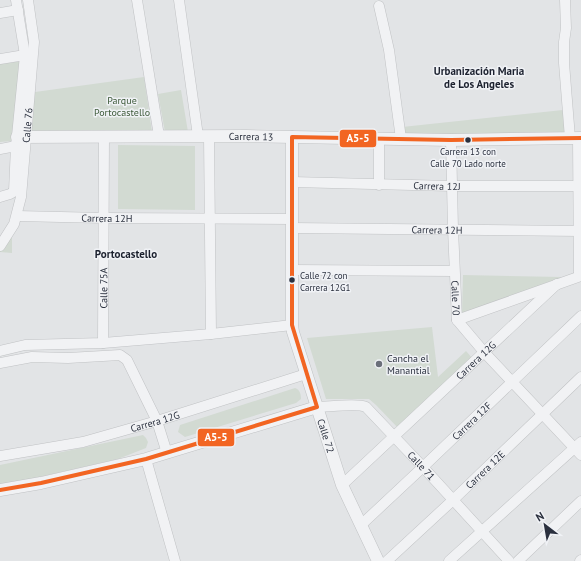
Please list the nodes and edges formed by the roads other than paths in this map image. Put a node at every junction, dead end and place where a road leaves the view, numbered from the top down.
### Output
1 (28, 0) edge
2 (137, 0) edge
3 (179, 0) edge
4 (565, 0) edge
5 (17, 5) edge
6 (379, 6) dead end
7 (0, 13) edge
8 (25, 55) junction
9 (0, 59) edge
10 (104, 136) junction
11 (159, 136) junction
12 (203, 136) junction
13 (292, 137) junction
14 (576, 138) edge
15 (379, 139) junction
16 (401, 139) junction
17 (20, 140) junction
18 (451, 140) junction
19 (0, 149) edge
20 (292, 182) junction
21 (379, 185) junction
22 (452, 186) junction
23 (579, 186) edge
24 (18, 189) junction
25 (0, 197) edge
26 (17, 216) junction
27 (104, 218) junction
28 (209, 219) junction
29 (292, 223) junction
30 (452, 230) junction
31 (580, 231) edge
32 (0, 246) edge
33 (292, 270) junction
34 (454, 270) junction
35 (580, 275) edge
36 (557, 284) junction
37 (581, 316) edge
38 (457, 320) junction
39 (292, 325) junction
40 (211, 334) junction
41 (103, 343) junction
42 (0, 351) edge
43 (484, 352) junction
44 (0, 363) edge
45 (306, 374) junction
46 (581, 377) edge
47 (512, 381) junction
48 (317, 408) junction
49 (543, 413) junction
50 (157, 421) junction
51 (394, 436) junction
52 (579, 449) edge
53 (167, 453) junction
54 (0, 456) edge
55 (146, 459) junction
56 (423, 467) junction
57 (342, 485) junction
58 (0, 490) edge
59 (453, 500) junction
60 (581, 501) edge
61 (361, 525) junction
62 (482, 532) junction
63 (176, 561) edge
64 (378, 561) edge
65 (387, 561) edge
66 (449, 561) edge
67 (509, 561) edge
68 (518, 561) edge

1 - 17 street, Calle 76
2 - 11 street
3 - 12 street
4 - 14 street
5 - 7 street
5 - 8 street, Calle 76
6 - 16 street
8 - 9 street
8 - 17 street, Calle 76
10 - 11 street, Carrera 13
10 - 17 street, Carrera 13
10 - 27 street, Calle 75A
11 - 12 street, Carrera 13
12 - 13 street, Carrera 13
12 - 28 street
13 - 15 street, Carrera 13
13 - 20 street, Calle 72
14 - 18 street, Carrera 13
14 - 23 street
15 - 16 street, Carrera 13
15 - 21 street
16 - 18 street, Carrera 13
17 - 19 street
17 - 24 street, Calle 76
17 - 24 street, Calle 76
18 - 22 street, Calle 70
20 - 21 street, Carrera 12J
20 - 29 street, Calle 72
21 - 22 street, Carrera 12J
22 - 23 street, Carrera 12J
22 - 30 street, Calle 70
23 - 31 street
24 - 25 street
24 - 26 street, Calle 76
26 - 27 street, Carrera 12H
26 - 32 street, Calle 76
27 - 28 street, Carrera 12H
27 - 41 street, Calle 75A
28 - 29 street, Carrera 12H
28 - 40 street
29 - 30 street, Carrera 12H
29 - 33 street, Calle 72
30 - 31 street, Carrera 12H
30 - 34 street, Calle 70
31 - 35 street
33 - 34 street
33 - 39 street, Calle 72
34 - 38 street, Calle 70
35 - 36 street
36 - 38 street
36 - 43 street, Carrera 12G
37 - 47 street, Carrera 12F
38 - 43 street, Calle 70
39 - 40 street
39 - 45 street, Calle 72
40 - 41 street
41 - 42 street
43 - 47 street, Calle 70
43 - 51 street, Carrera 12G
44 - 50 street
45 - 48 street, Calle 72
45 - 50 street, Carrera 12G
46 - 49 street, Carrera 12E
47 - 49 street, Calle 70
47 - 56 street, Carrera 12F
48 - 51 street, Calle 71
48 - 53 street
48 - 57 street, Calle 72
49 - 52 street, Calle 70
49 - 59 street, Carrera 12E
50 - 53 street
50 - 54 street, Carrera 12G
51 - 56 street, Calle 71
51 - 57 street, Carrera 12G
52 - 62 street
53 - 55 street
55 - 58 street
55 - 63 street
56 - 59 street, Calle 71
56 - 61 street, Carrera 12F
57 - 61 street, Calle 72
59 - 62 street, Calle 71
59 - 65 street, Carrera 12E
60 - 68 street
61 - 64 street, Calle 72
62 - 66 street
62 - 67 street, Calle 71

